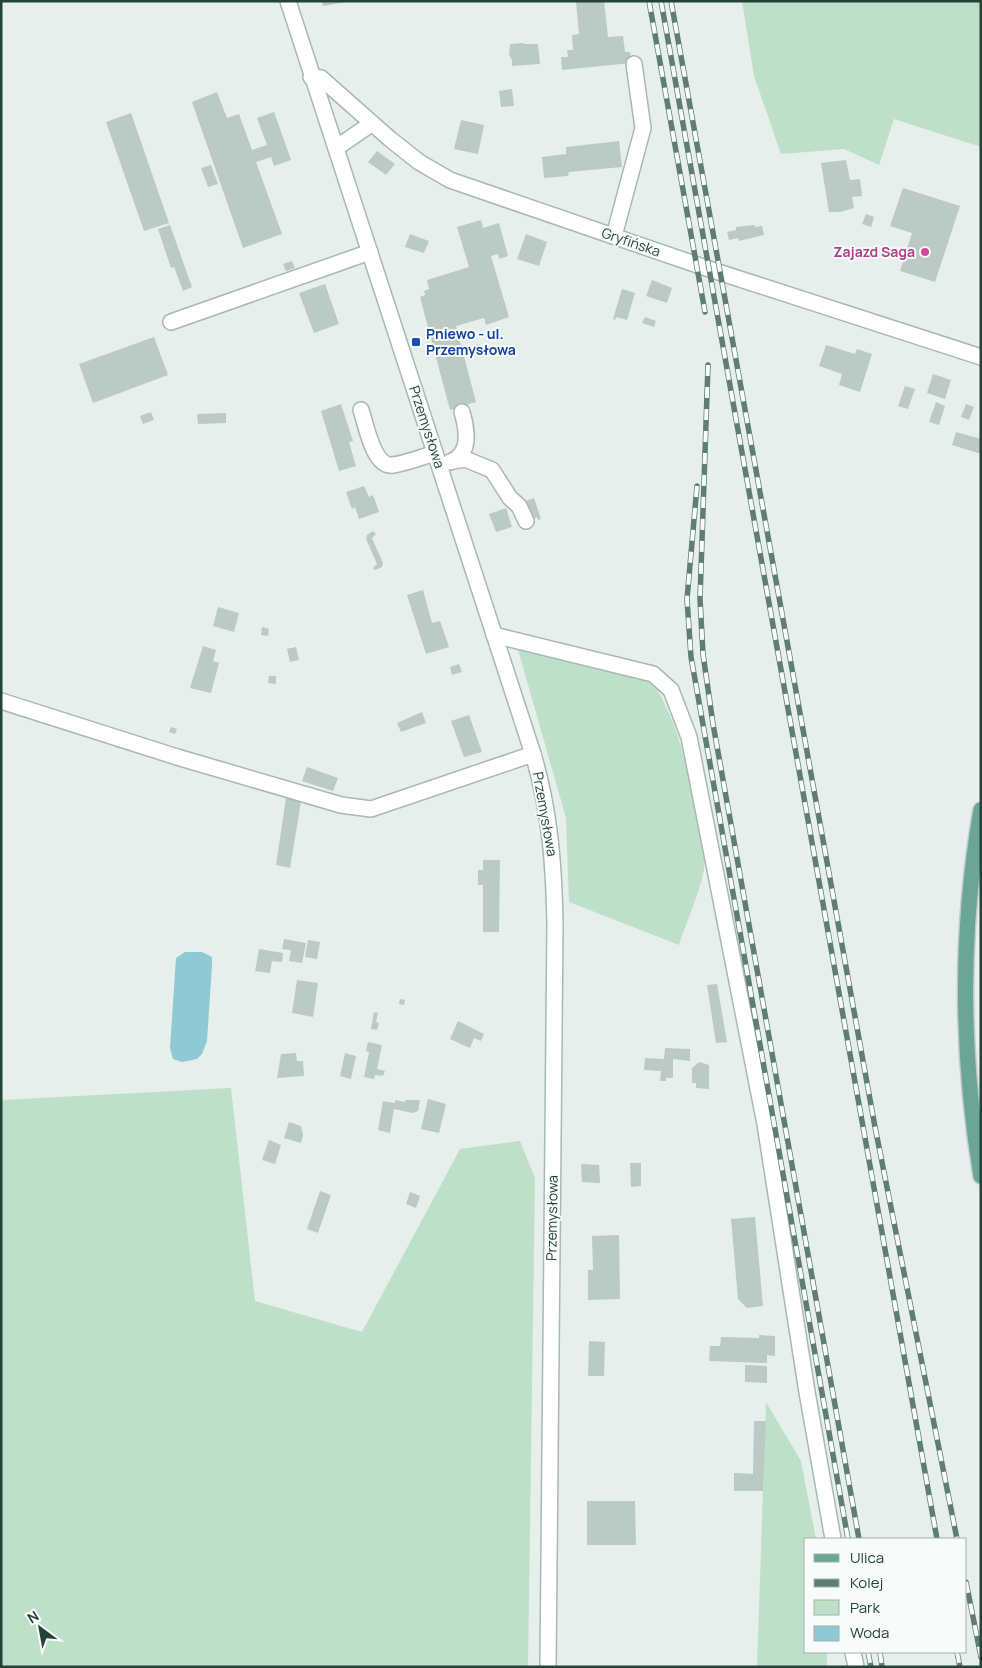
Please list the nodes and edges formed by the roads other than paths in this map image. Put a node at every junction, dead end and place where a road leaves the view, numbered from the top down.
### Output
1 (288, 1) edge
2 (634, 64) dead end
3 (311, 77) junction
4 (372, 124) junction
5 (336, 148) junction
6 (614, 236) junction
7 (370, 252) junction
8 (171, 322) dead end
9 (981, 357) edge
10 (361, 410) dead end
11 (462, 412) dead end
12 (443, 459) junction
13 (526, 521) dead end
14 (494, 635) junction
15 (1, 701) edge
16 (533, 754) junction
17 (981, 810) edge
18 (978, 1130) edge
19 (981, 1176) edge
20 (834, 1538) edge
21 (853, 1653) edge
22 (548, 1667) edge
23 (856, 1667) edge

1 - 3 street, Przemysłowa
2 - 6 street
3 - 4 street, Gryfińska
3 - 5 street, Przemysłowa
4 - 5 street
4 - 6 street, Gryfińska
5 - 7 street, Przemysłowa
6 - 9 street, Gryfińska
7 - 8 street
7 - 12 street, Przemysłowa
10 - 12 street
11 - 12 street
12 - 13 street
12 - 14 street, Przemysłowa
14 - 16 street, Przemysłowa
14 - 20 street
15 - 16 street
16 - 22 street, Przemysłowa
17 - 18 main road
18 - 19 main road
21 - 23 street

